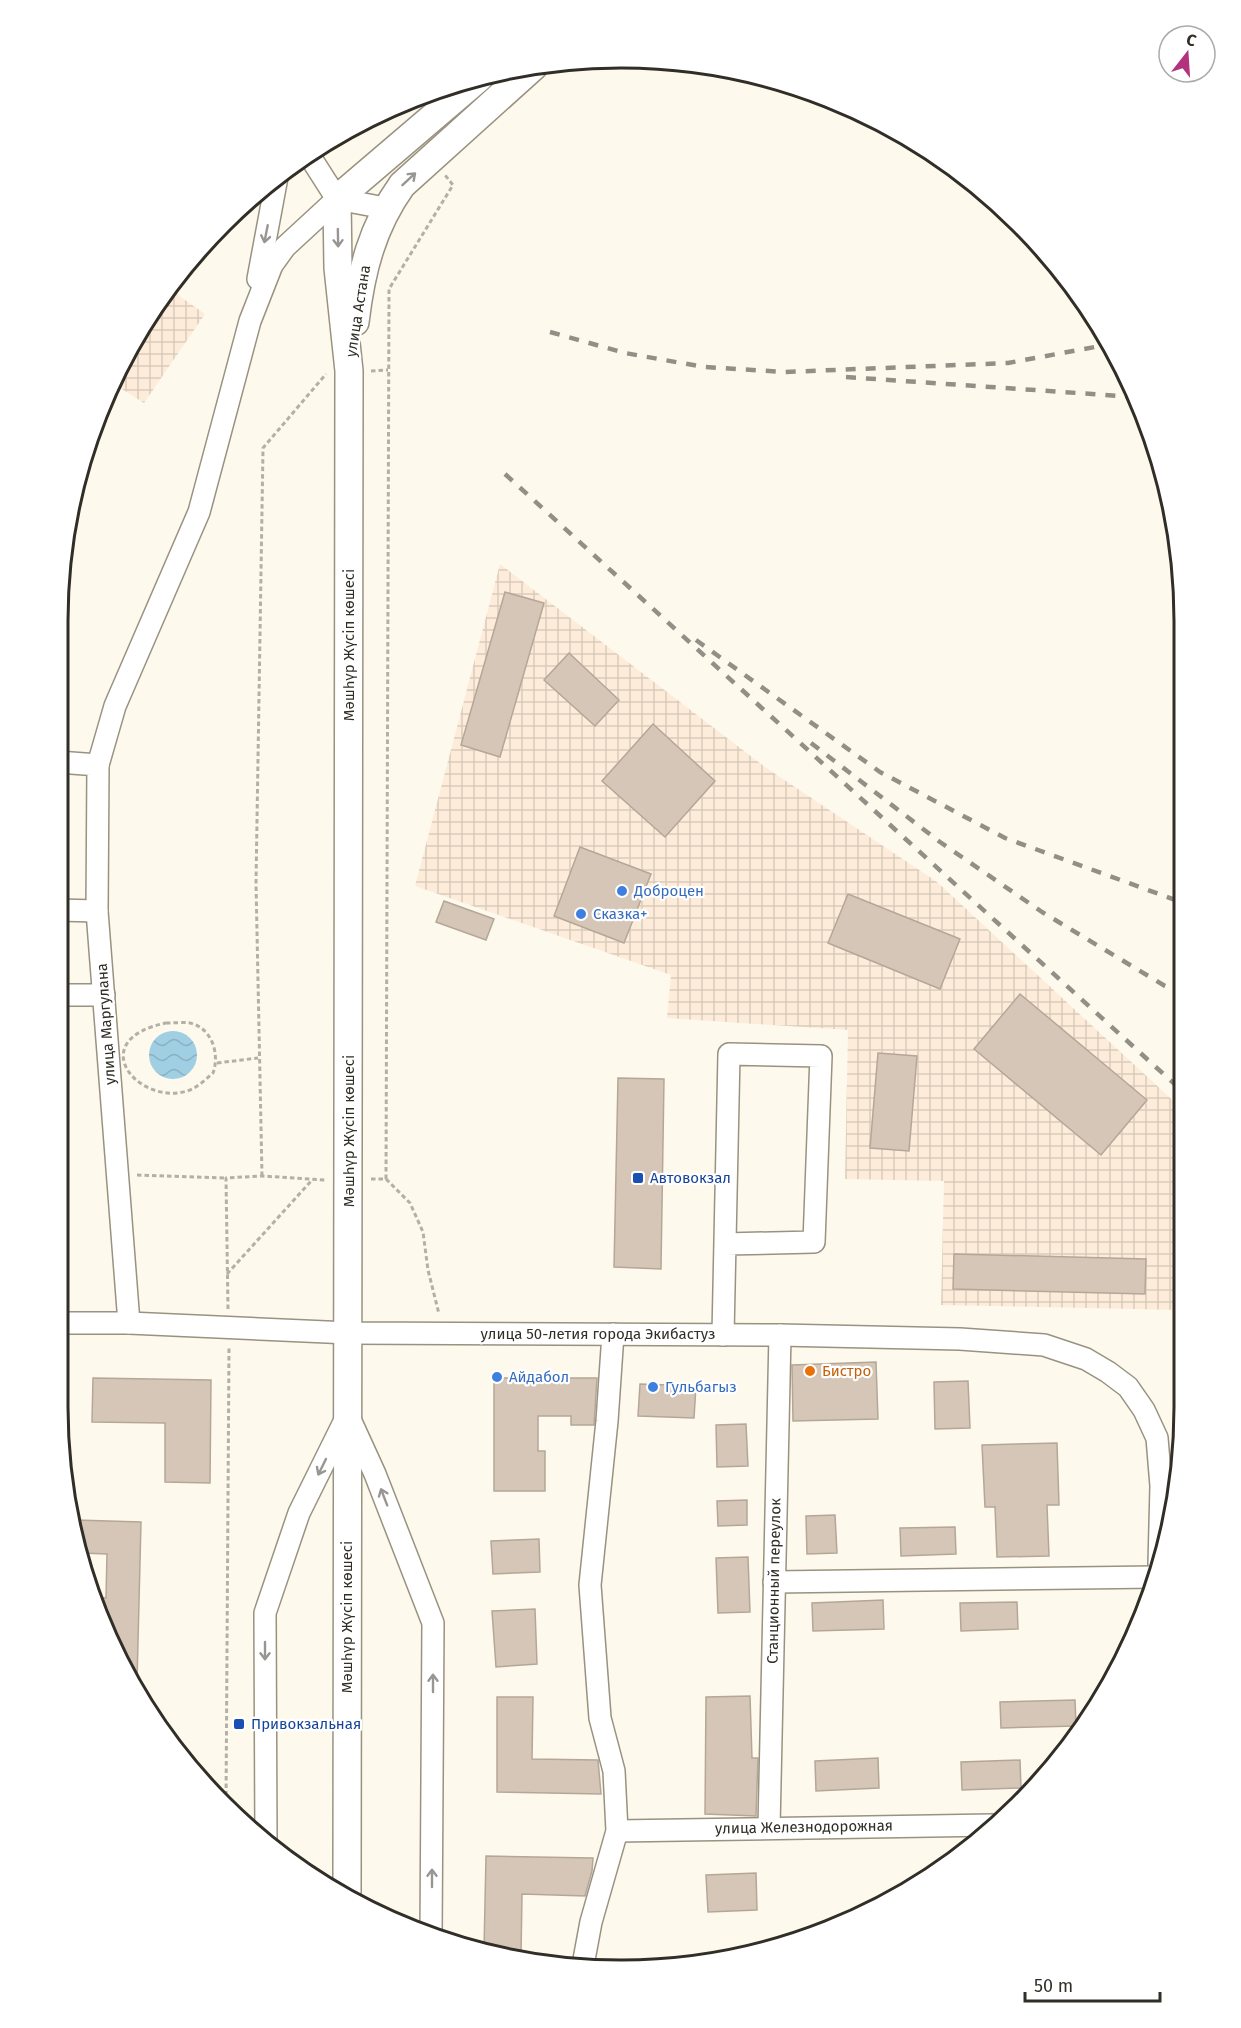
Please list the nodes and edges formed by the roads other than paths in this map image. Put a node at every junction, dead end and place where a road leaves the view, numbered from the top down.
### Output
1 (523, 76) edge
2 (464, 90) edge
3 (313, 161) edge
4 (275, 190) edge
5 (337, 199) junction
6 (385, 208) junction
7 (250, 321) junction
8 (349, 371) junction
9 (68, 763) edge
10 (98, 765) junction
11 (68, 910) edge
12 (97, 911) junction
13 (68, 995) edge
14 (104, 995) junction
15 (725, 1244) junction
16 (68, 1323) edge
17 (129, 1323) junction
18 (349, 1333) junction
19 (613, 1334) junction
20 (723, 1335) junction
21 (780, 1335) junction
22 (348, 1414) junction
23 (1160, 1529) edge
24 (1147, 1576) edge
25 (774, 1582) junction
26 (982, 1825) edge
27 (769, 1827) junction
28 (264, 1830) edge
29 (617, 1831) junction
30 (347, 1888) edge
31 (431, 1926) edge
32 (584, 1959) edge

6 -> 1 main road, улица Астана
2 - 5 main road
3 - 5 street
4 -> 7 street
5 - 6 street
5 - 7 street
5 -> 8 main road, улица Астана
6 - 8 main road, улица Астана
7 - 10 street, улица Маргулана
8 - 18 main road, Мәшһүр Жүсіп көшесі
9 - 10 street
10 - 12 street, улица Маргулана
11 - 12 street
12 - 14 street, улица Маргулана
13 - 14 street
14 - 17 street, улица Маргулана
15 - 15 street
15 - 20 street
16 - 17 street, улица 50-летия города Экибастуз
17 - 18 street, улица 50-летия города Экибастуз
18 - 19 street, улица 50-летия города Экибастуз
18 - 22 main road, Мәшһүр Жүсіп көшесі
19 - 20 street, улица 50-летия города Экибастуз
19 - 29 street
20 - 21 street, улица 50-летия города Экибастуз
21 - 23 street, улица 50-летия города Экибастуз
21 - 25 street, Станционный переулок
22 -> 28 street
22 - 30 main road, Мәшһүр Жүсіп көшесі
31 -> 22 street
24 - 25 street
25 - 27 street, Станционный переулок
26 - 27 street, улица Железнодорожная
27 - 29 street, улица Железнодорожная
29 - 32 street

